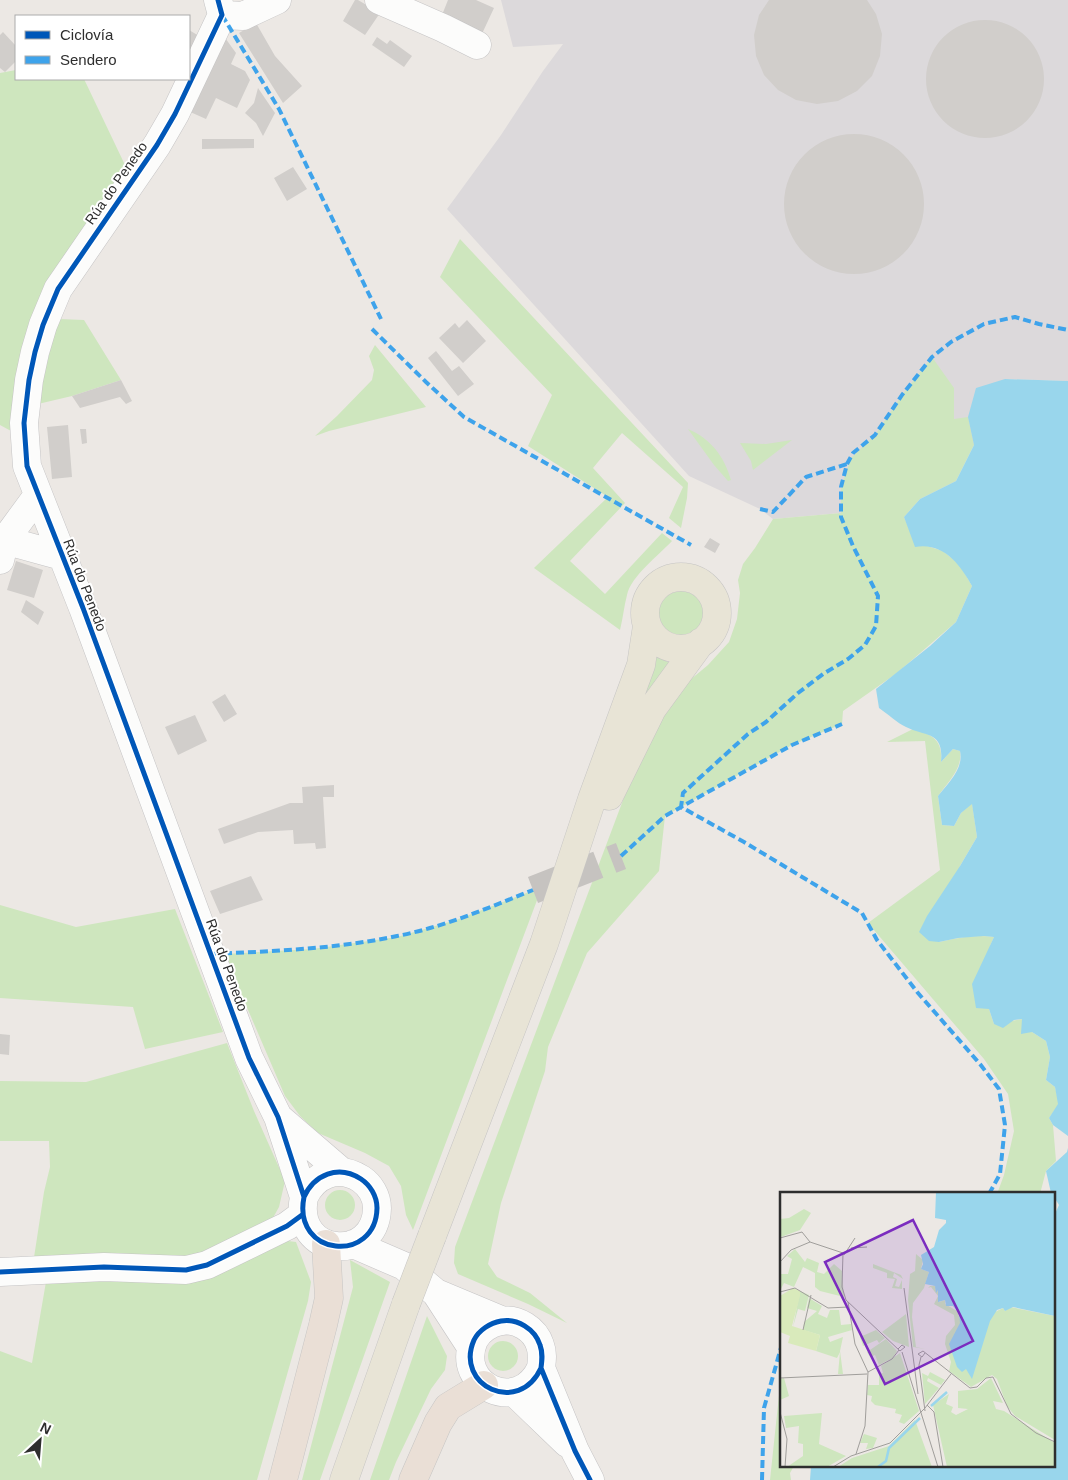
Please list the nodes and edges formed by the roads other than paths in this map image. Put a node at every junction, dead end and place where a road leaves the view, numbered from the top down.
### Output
1 (277, 0) edge
2 (379, 0) edge
3 (220, 8) edge
4 (477, 45) dead end
5 (190, 79) edge
6 (189, 80) edge
7 (38, 494) junction
8 (2, 547) edge
9 (62, 556) junction
10 (647, 626) junction
11 (702, 642) junction
12 (544, 944) junction
13 (278, 1117) junction
14 (342, 1172) junction
15 (303, 1206) junction
16 (376, 1217) junction
17 (326, 1244) junction
18 (353, 1244) junction
19 (404, 1266) junction
20 (0, 1272) edge
21 (436, 1293) junction
22 (502, 1320) junction
23 (471, 1347) junction
24 (541, 1368) junction
25 (484, 1385) junction
26 (514, 1392) junction
27 (575, 1450) junction
28 (283, 1480) edge
29 (344, 1480) edge
30 (413, 1480) edge
31 (590, 1480) edge

1 - 3 street, Rúa do Penedo
2 - 4 street
3 - 5 street, Rúa do Penedo
6 - 7 street, Rúa do Penedo
7 - 8 street
7 - 9 street, Rúa do Penedo
8 - 9 street
9 - 13 street, Rúa do Penedo
10 - 11 main road
10 - 11 main road
10 - 12 main road
11 - 12 main road
12 - 29 main road, bridge
13 - 14 street, Rúa do Penedo
13 - 15 street, Rúa do Penedo
14 - 15 street
14 - 16 street
15 - 17 street
15 - 20 street
16 - 18 street
16 - 19 street
17 - 18 street
17 - 28 highway
18 - 19 street
19 - 21 street
21 - 22 street
21 - 23 street
22 - 23 street
22 - 24 street
23 - 25 street
24 - 26 street
24 - 27 street
25 - 26 street
25 - 30 highway
26 - 27 street
27 - 31 street

